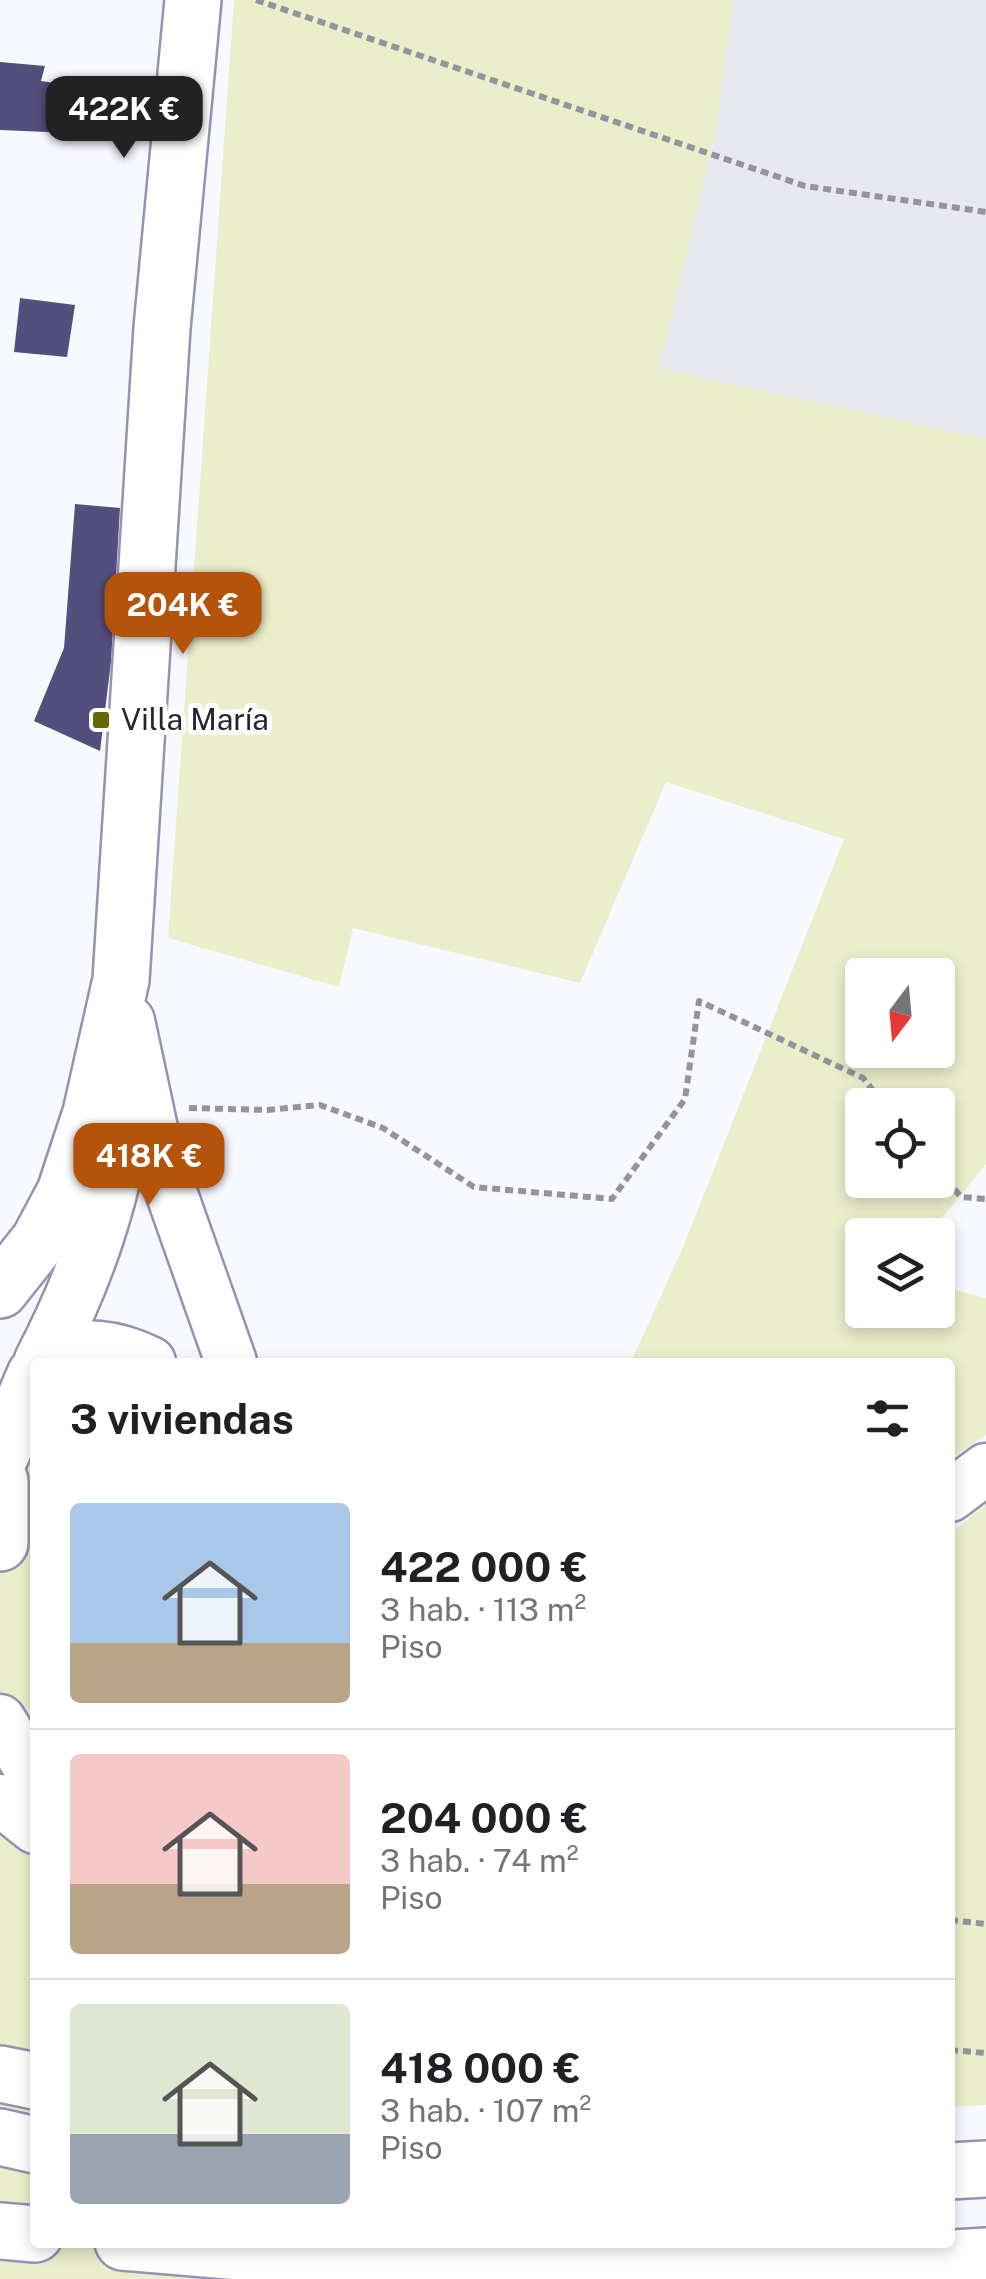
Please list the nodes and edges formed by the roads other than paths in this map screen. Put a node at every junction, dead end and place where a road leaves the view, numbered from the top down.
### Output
1 (174, 0) edge
2 (193, 0) edge
3 (162, 328) junction
4 (125, 1000) junction
5 (0, 1290) edge
6 (44, 1358) edge
7 (52, 1358) edge
8 (139, 1358) edge
9 (230, 1358) edge
10 (30, 1389) edge
11 (0, 1457) edge
12 (986, 1468) edge
13 (0, 1481) edge
14 (955, 1492) edge
15 (0, 1543) edge
16 (0, 1720) edge
17 (30, 1769) edge
18 (0, 1800) edge
19 (30, 1824) edge
20 (0, 2074) edge
21 (30, 2081) edge
22 (0, 2137) edge
23 (30, 2143) edge
24 (986, 2168) edge
25 (955, 2170) edge
26 (986, 2224) edge
27 (955, 2225) edge
28 (0, 2230) edge
29 (30, 2233) edge
30 (193, 2248) edge
31 (986, 2256) edge

1 - 3 main road
2 - 3 main road
3 - 4 main road
4 - 5 main road
4 - 6 main road
4 - 9 street
7 - 8 street
10 - 11 main road
12 - 14 street
13 - 15 main road
16 - 17 street
18 - 19 street
20 - 21 main road
22 - 23 main road
24 - 25 main road
26 - 27 main road
28 - 29 main road
30 - 31 main road, bridge

